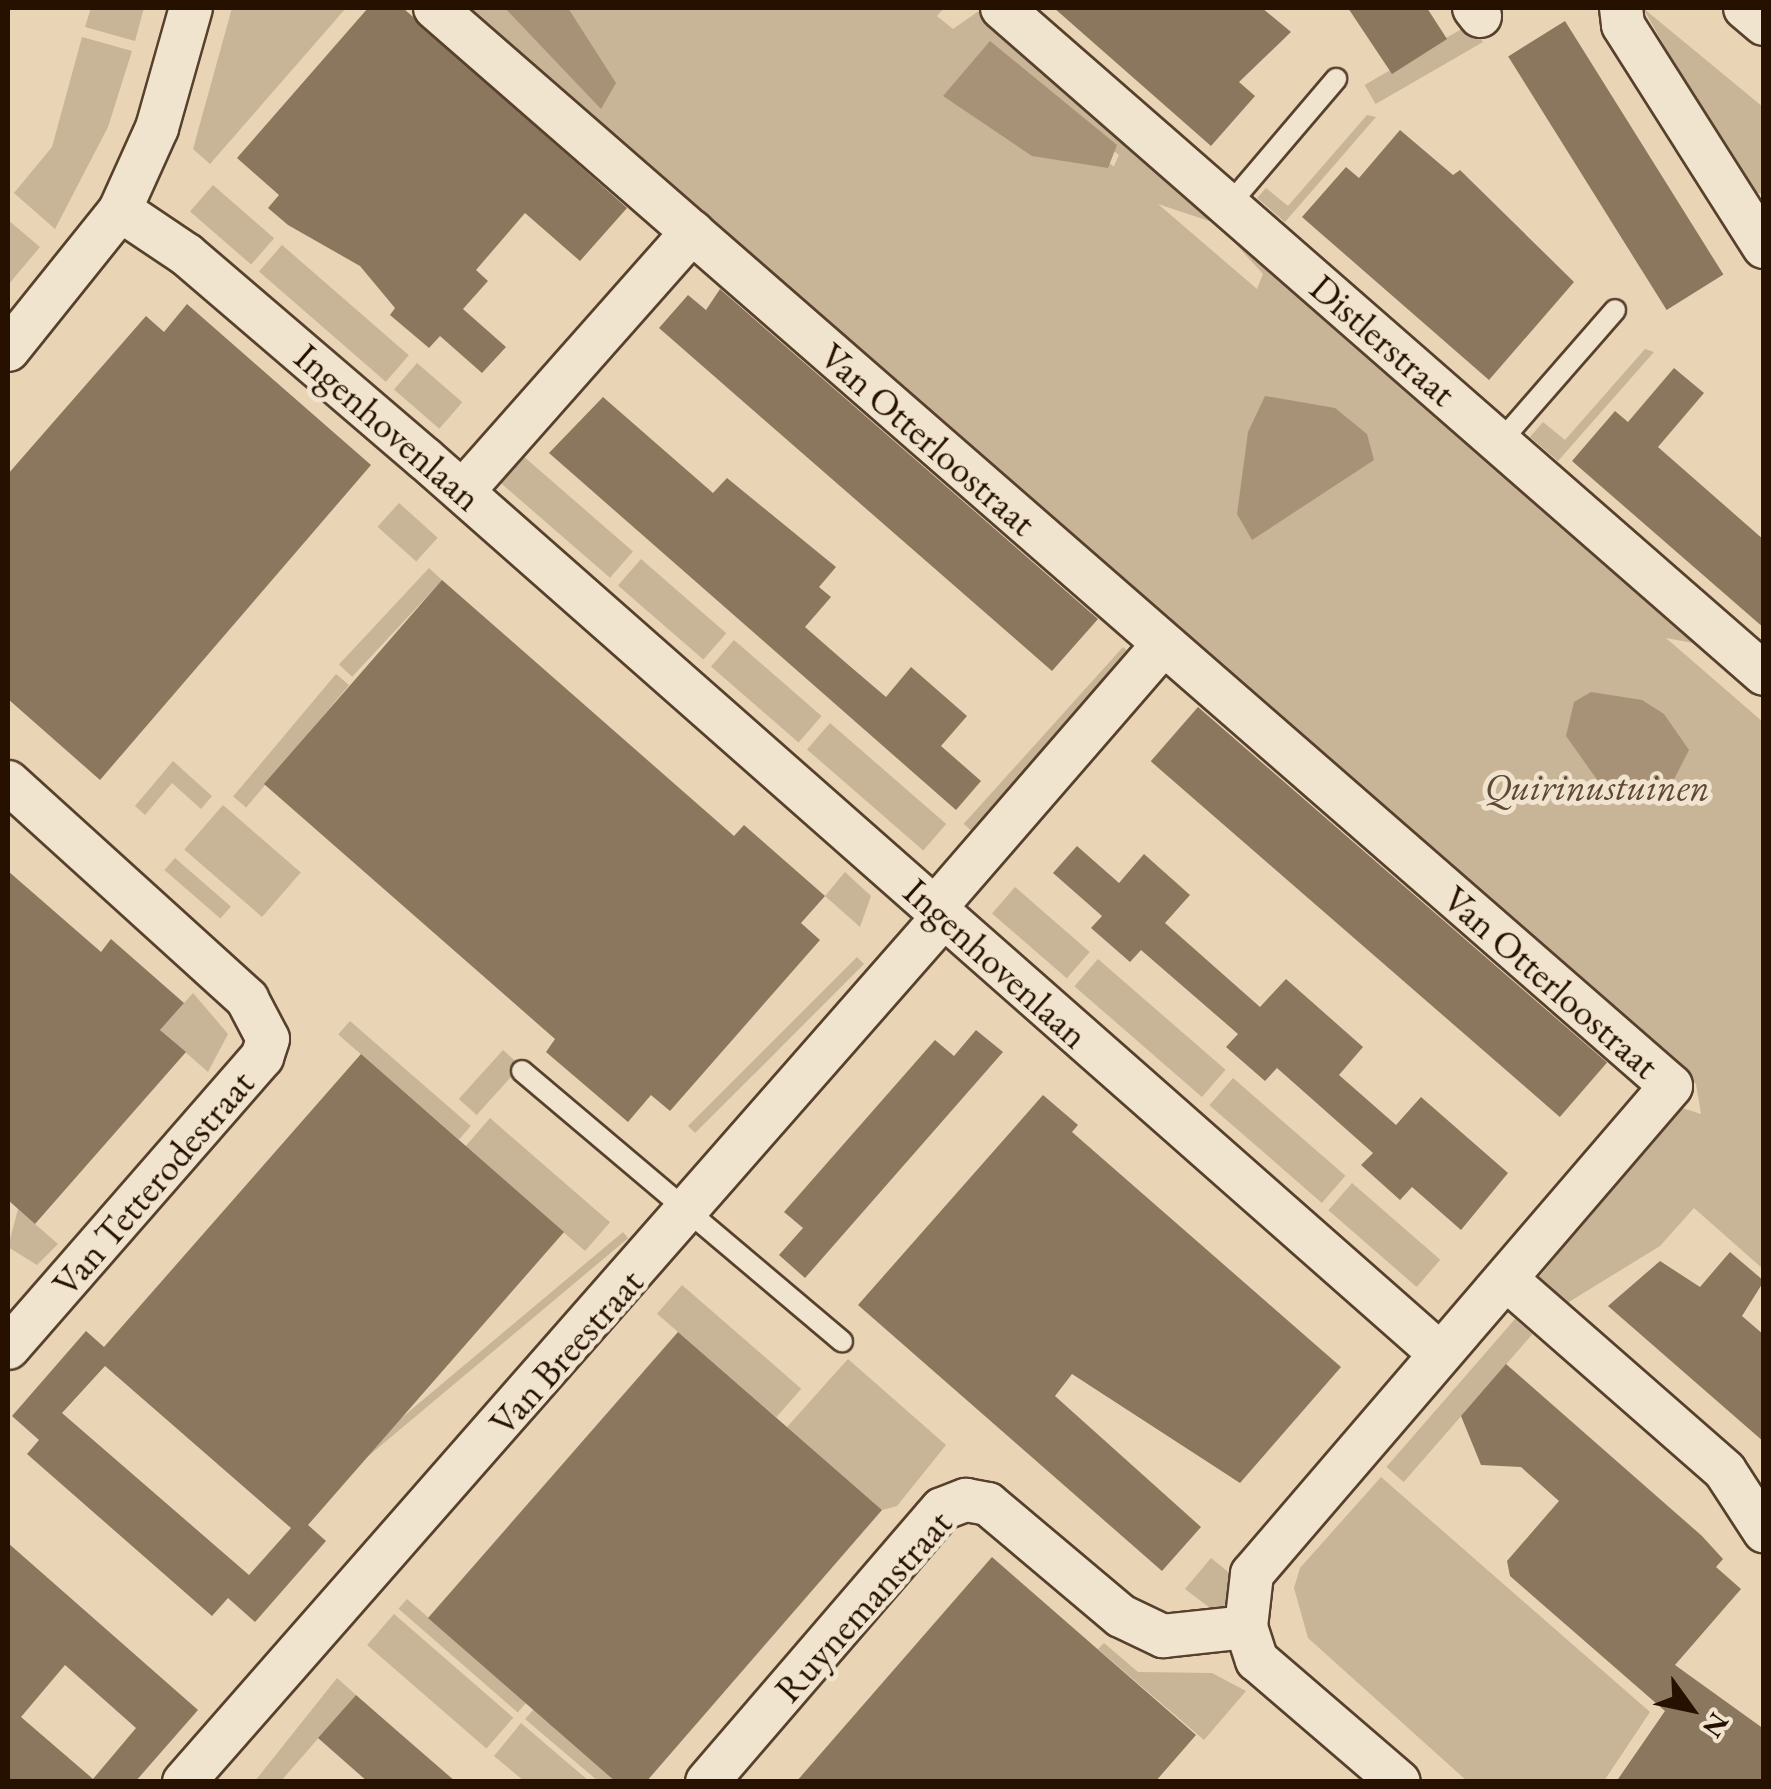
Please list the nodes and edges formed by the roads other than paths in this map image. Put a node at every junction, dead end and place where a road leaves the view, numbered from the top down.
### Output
1 (191, 8) edge
2 (436, 8) edge
3 (1002, 8) edge
4 (1621, 8) edge
5 (1745, 8) edge
6 (1764, 24) edge
7 (1336, 78) dead end
8 (1228, 206) junction
9 (120, 210) junction
10 (692, 232) junction
11 (1764, 247) edge
12 (1615, 310) dead end
13 (8, 350) edge
14 (1500, 442) junction
15 (463, 491) junction
16 (1164, 645) junction
17 (1764, 674) edge
18 (8, 782) edge
19 (938, 913) junction
20 (522, 1071) dead end
21 (692, 1214) junction
22 (1506, 1279) junction
23 (13, 1332) edge
24 (842, 1341) dead end
25 (1439, 1353) junction
26 (1764, 1531) edge
27 (1246, 1627) junction
28 (184, 1782) edge
29 (707, 1782) edge
30 (1399, 1782) edge

1 - 9 street
2 - 10 street, Van Otterloostraat
3 - 8 street, Distlerstraat
4 - 11 street
5 - 6 street
7 - 8 lane
8 - 14 street, Distlerstraat
9 - 13 street
9 - 15 street, Ingenhovenlaan
10 - 15 street
10 - 16 street, Van Otterloostraat
12 - 14 lane
14 - 17 street, Distlerstraat
15 - 19 street, Ingenhovenlaan
16 - 19 street
16 - 22 street, Van Otterloostraat
18 - 23 street, Van Tetterodestraat
19 - 21 street, Van Breestraat
19 - 25 street, Ingenhovenlaan
20 - 21 lane
21 - 24 lane
21 - 28 street, Van Breestraat
22 - 25 street, Van Otterloostraat
22 - 26 street
25 - 27 street
27 - 29 street, Ruynemanstraat
27 - 30 street

